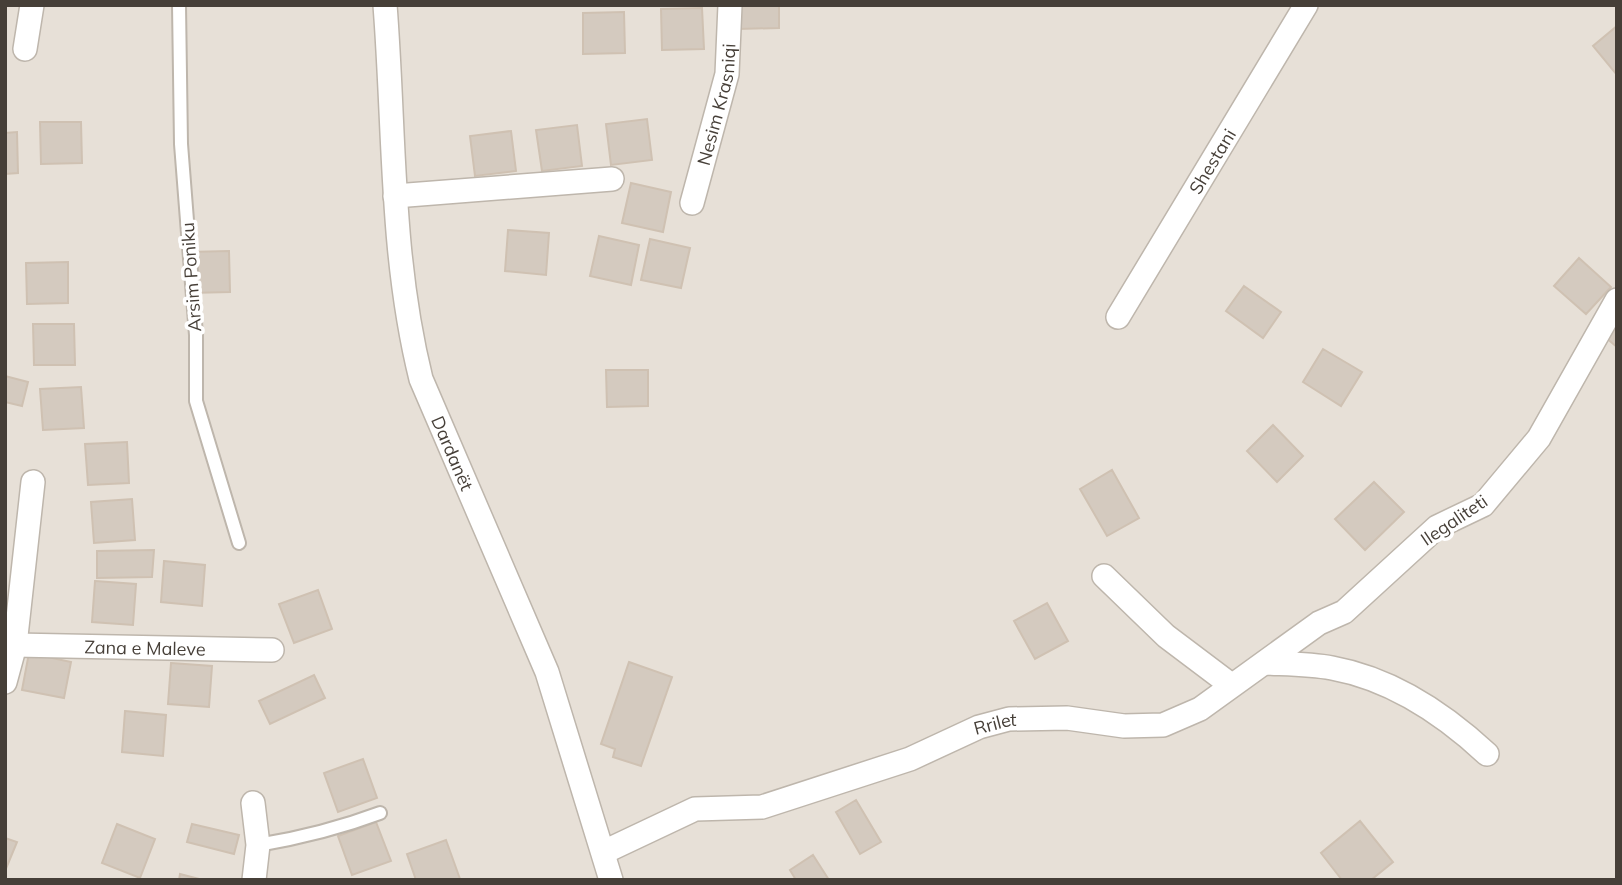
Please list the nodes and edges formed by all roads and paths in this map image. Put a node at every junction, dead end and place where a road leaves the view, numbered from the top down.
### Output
1 (32, 5) edge
2 (179, 5) edge
3 (386, 5) edge
4 (730, 5) edge
5 (1306, 5) edge
6 (25, 49) dead end
7 (612, 179) dead end
8 (395, 196) junction
9 (692, 203) dead end
10 (1617, 300) edge
11 (1118, 317) dead end
12 (33, 482) dead end
13 (239, 543) dead end
14 (1104, 576) dead end
15 (15, 645) junction
16 (272, 650) dead end
17 (1266, 663) junction
18 (5, 682) edge
19 (1231, 685) junction
20 (1488, 754) dead end
21 (253, 803) dead end
22 (380, 813) dead end
23 (258, 845) junction
24 (604, 852) junction
25 (254, 880) edge
26 (611, 880) edge

1 - 6 street
2 - 13 lane, Arsim Poniku
3 - 8 street, Dardanët
4 - 9 street, Nesim Krasniqi
5 - 11 street, Shestani
7 - 8 street
8 - 24 street, Dardanët
10 - 17 street, Ilegaliteti
12 - 15 street
14 - 19 street
15 - 16 street, Zana e Maleve
15 - 18 street
17 - 19 street, Ilegaliteti
17 - 20 street
19 - 24 street, Rrilet
21 - 23 street
22 - 23 lane
23 - 25 street
24 - 26 street, Dardanët

